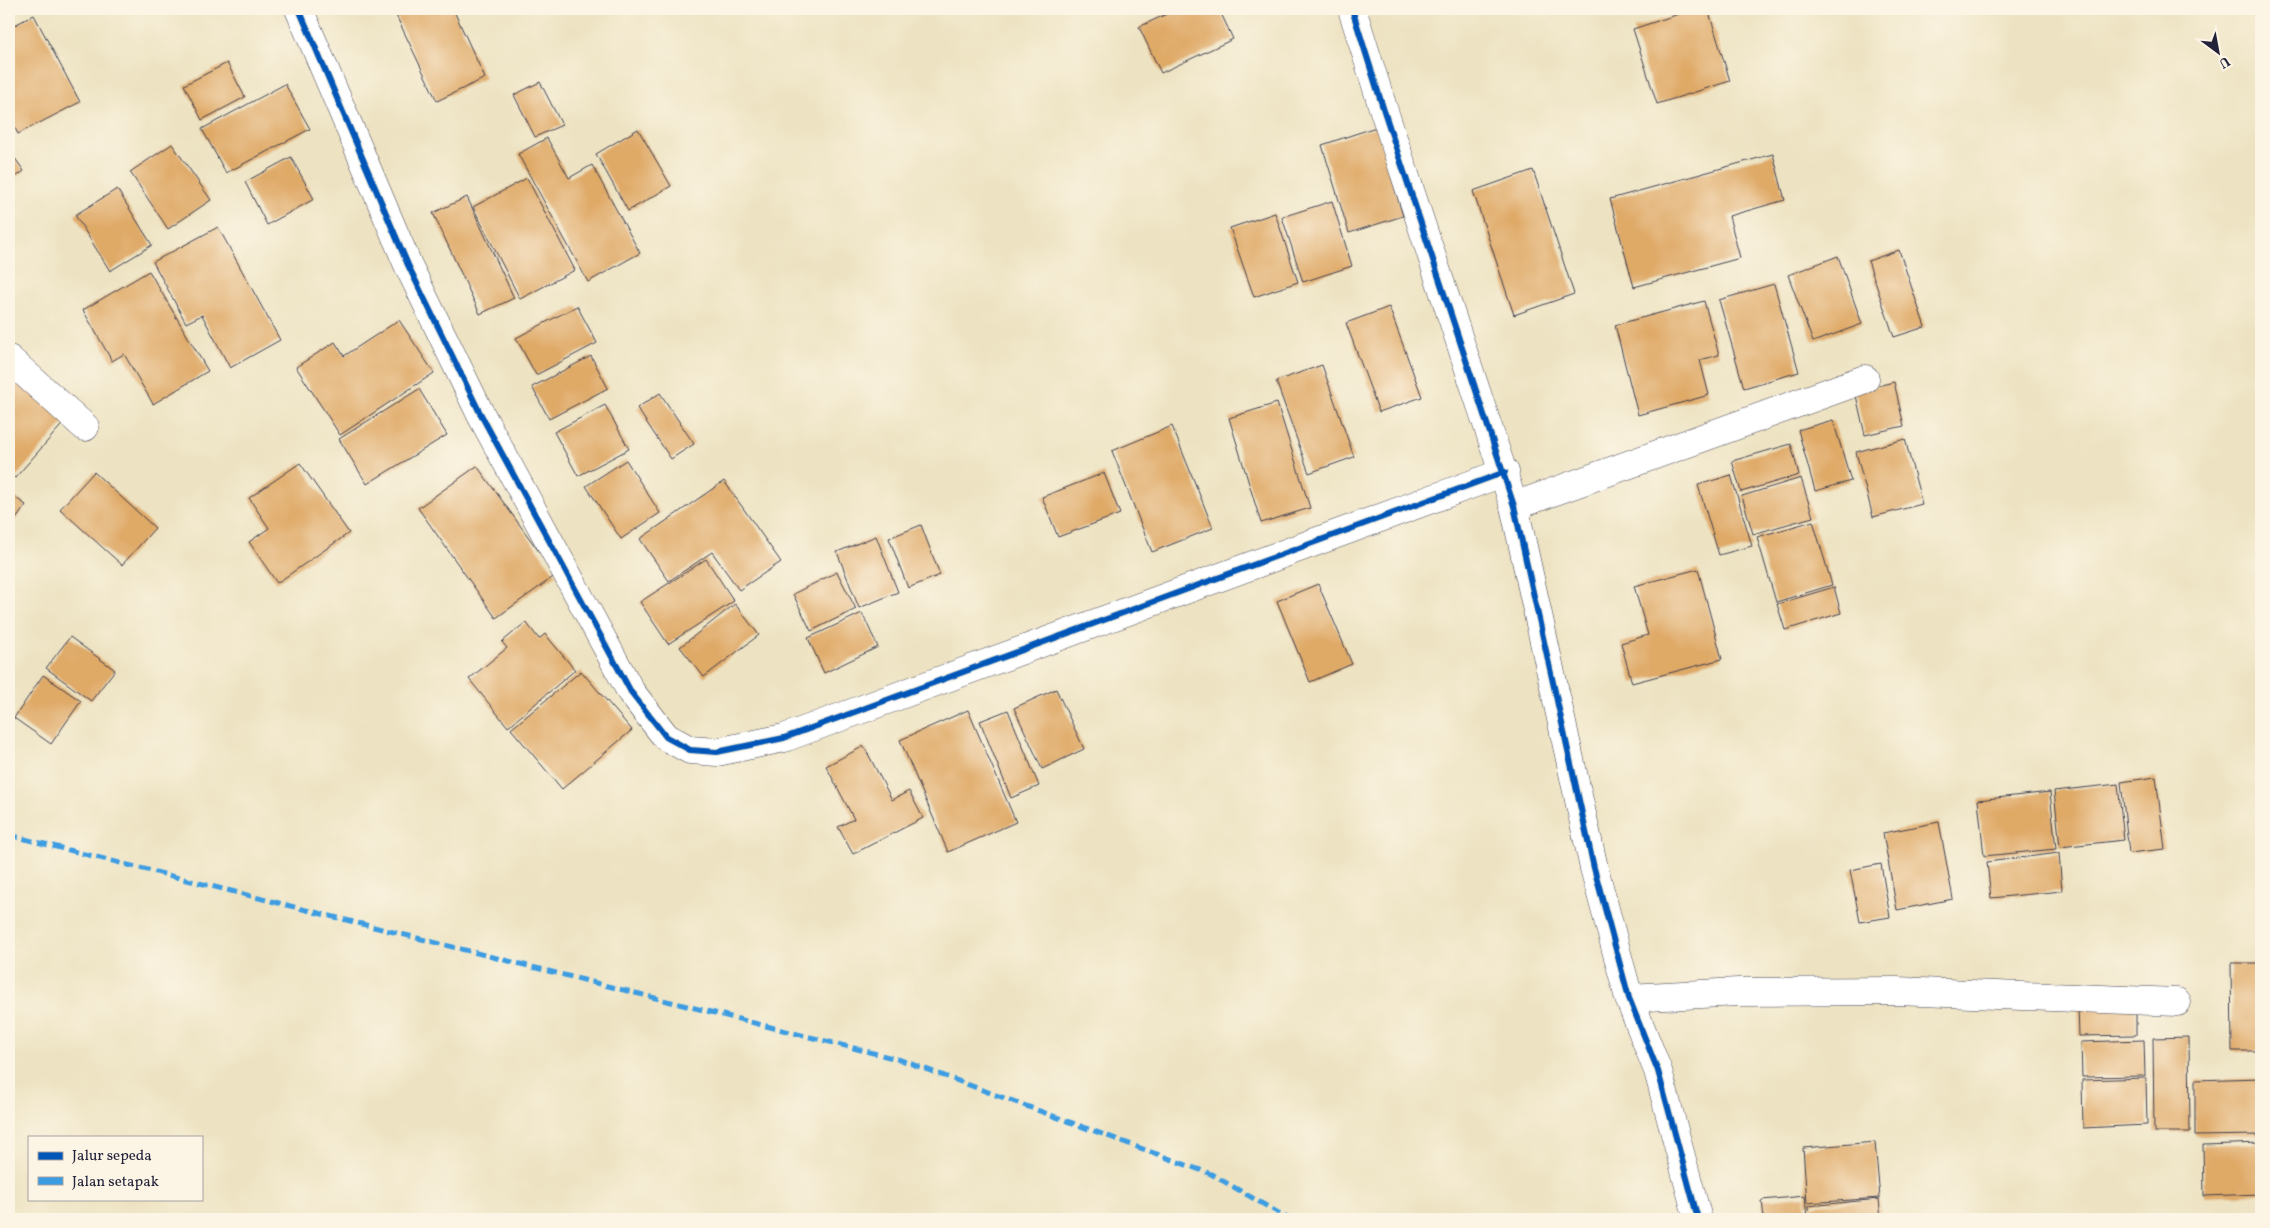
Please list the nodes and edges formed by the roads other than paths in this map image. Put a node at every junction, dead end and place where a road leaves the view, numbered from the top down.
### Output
1 (299, 9) edge
2 (1352, 9) edge
3 (9, 360) edge
4 (1865, 379) dead end
5 (85, 427) dead end
6 (1505, 472) junction
7 (1514, 506) junction
8 (1629, 998) junction
9 (2177, 1002) dead end
10 (1698, 1219) edge

1 - 6 street
2 - 6 street
3 - 5 street
4 - 7 street
6 - 7 street
7 - 8 street
8 - 9 street
8 - 10 street

